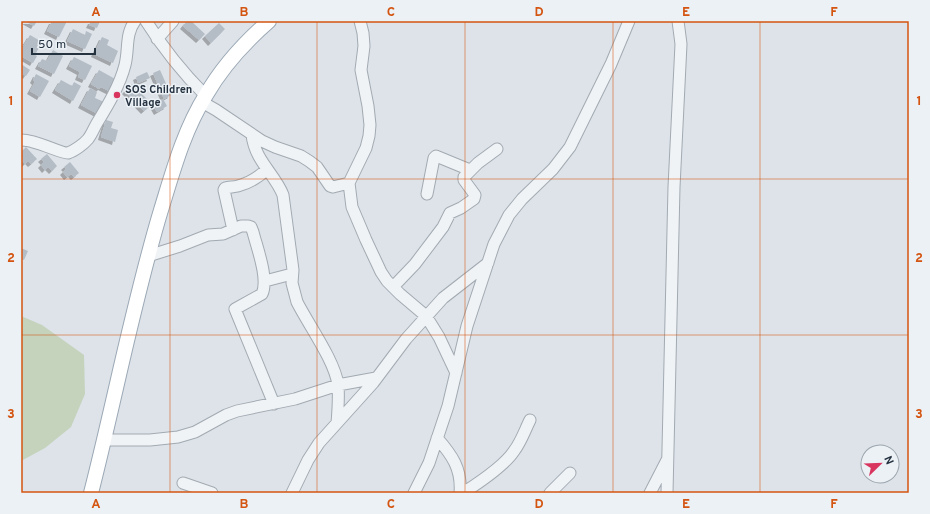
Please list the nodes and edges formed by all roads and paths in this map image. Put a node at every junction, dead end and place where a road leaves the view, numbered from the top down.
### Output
1 (135, 21) edge
2 (146, 21) edge
3 (173, 21) edge
4 (269, 21) edge
5 (360, 21) edge
6 (629, 21) edge
7 (678, 21) edge
8 (157, 39) junction
9 (204, 99) junction
10 (252, 135) junction
11 (21, 140) edge
12 (498, 150) dead end
13 (267, 170) junction
14 (470, 170) junction
15 (349, 183) junction
16 (427, 194) dead end
17 (233, 230) junction
18 (148, 256) junction
19 (488, 263) junction
20 (292, 274) junction
21 (265, 281) junction
22 (394, 287) junction
23 (426, 316) junction
24 (456, 373) junction
25 (376, 378) junction
26 (338, 385) junction
27 (274, 404) junction
28 (530, 420) dead end
29 (337, 423) junction
30 (437, 438) junction
31 (104, 440) junction
32 (668, 458) junction
33 (570, 474) dead end
34 (183, 483) dead end
35 (91, 493) edge
36 (212, 493) edge
37 (292, 493) edge
38 (414, 493) edge
39 (462, 493) edge
40 (550, 493) edge
41 (650, 493) edge
42 (667, 493) edge

1 - 11 street
2 - 8 street
3 - 8 street
4 - 9 main road
5 - 15 street
6 - 19 street
7 - 32 street
8 - 9 street
9 - 10 street
9 - 18 main road
10 - 13 street
10 - 15 street
12 - 14 street
13 - 17 street
13 - 20 street
14 - 16 street
14 - 22 street
15 - 22 street
17 - 18 street
17 - 21 street
18 - 31 main road
19 - 23 street
19 - 24 street
20 - 21 street
20 - 26 street
21 - 27 street
22 - 23 street
23 - 24 street
23 - 25 street
24 - 30 street
25 - 26 street
25 - 29 street
26 - 27 street
26 - 29 street
27 - 31 street
28 - 39 street
29 - 37 street
30 - 38 street
30 - 39 street
31 - 35 main road
32 - 41 street
32 - 42 street
33 - 40 street
34 - 36 street

